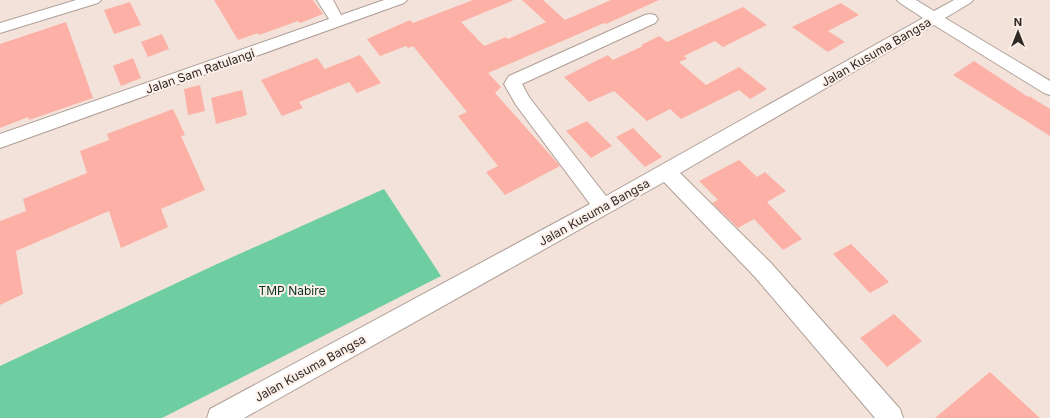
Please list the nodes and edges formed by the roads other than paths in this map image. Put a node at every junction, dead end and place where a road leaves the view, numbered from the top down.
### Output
1 (93, 0) edge
2 (325, 0) edge
3 (399, 0) edge
4 (905, 0) edge
5 (966, 0) edge
6 (934, 18) junction
7 (650, 19) dead end
8 (338, 22) junction
9 (0, 28) edge
10 (1050, 89) edge
11 (0, 141) edge
12 (666, 172) junction
13 (603, 207) junction
14 (219, 418) edge
15 (891, 418) edge

1 - 9 street
2 - 8 street
3 - 8 street, Jalan Sam Ratulangi
4 - 6 street
5 - 6 street, Jalan Kusuma Bangsa
6 - 10 street
6 - 12 street, Jalan Kusuma Bangsa
7 - 13 street
8 - 11 street, Jalan Sam Ratulangi
12 - 13 street, Jalan Kusuma Bangsa
12 - 15 street
13 - 14 street, Jalan Kusuma Bangsa

